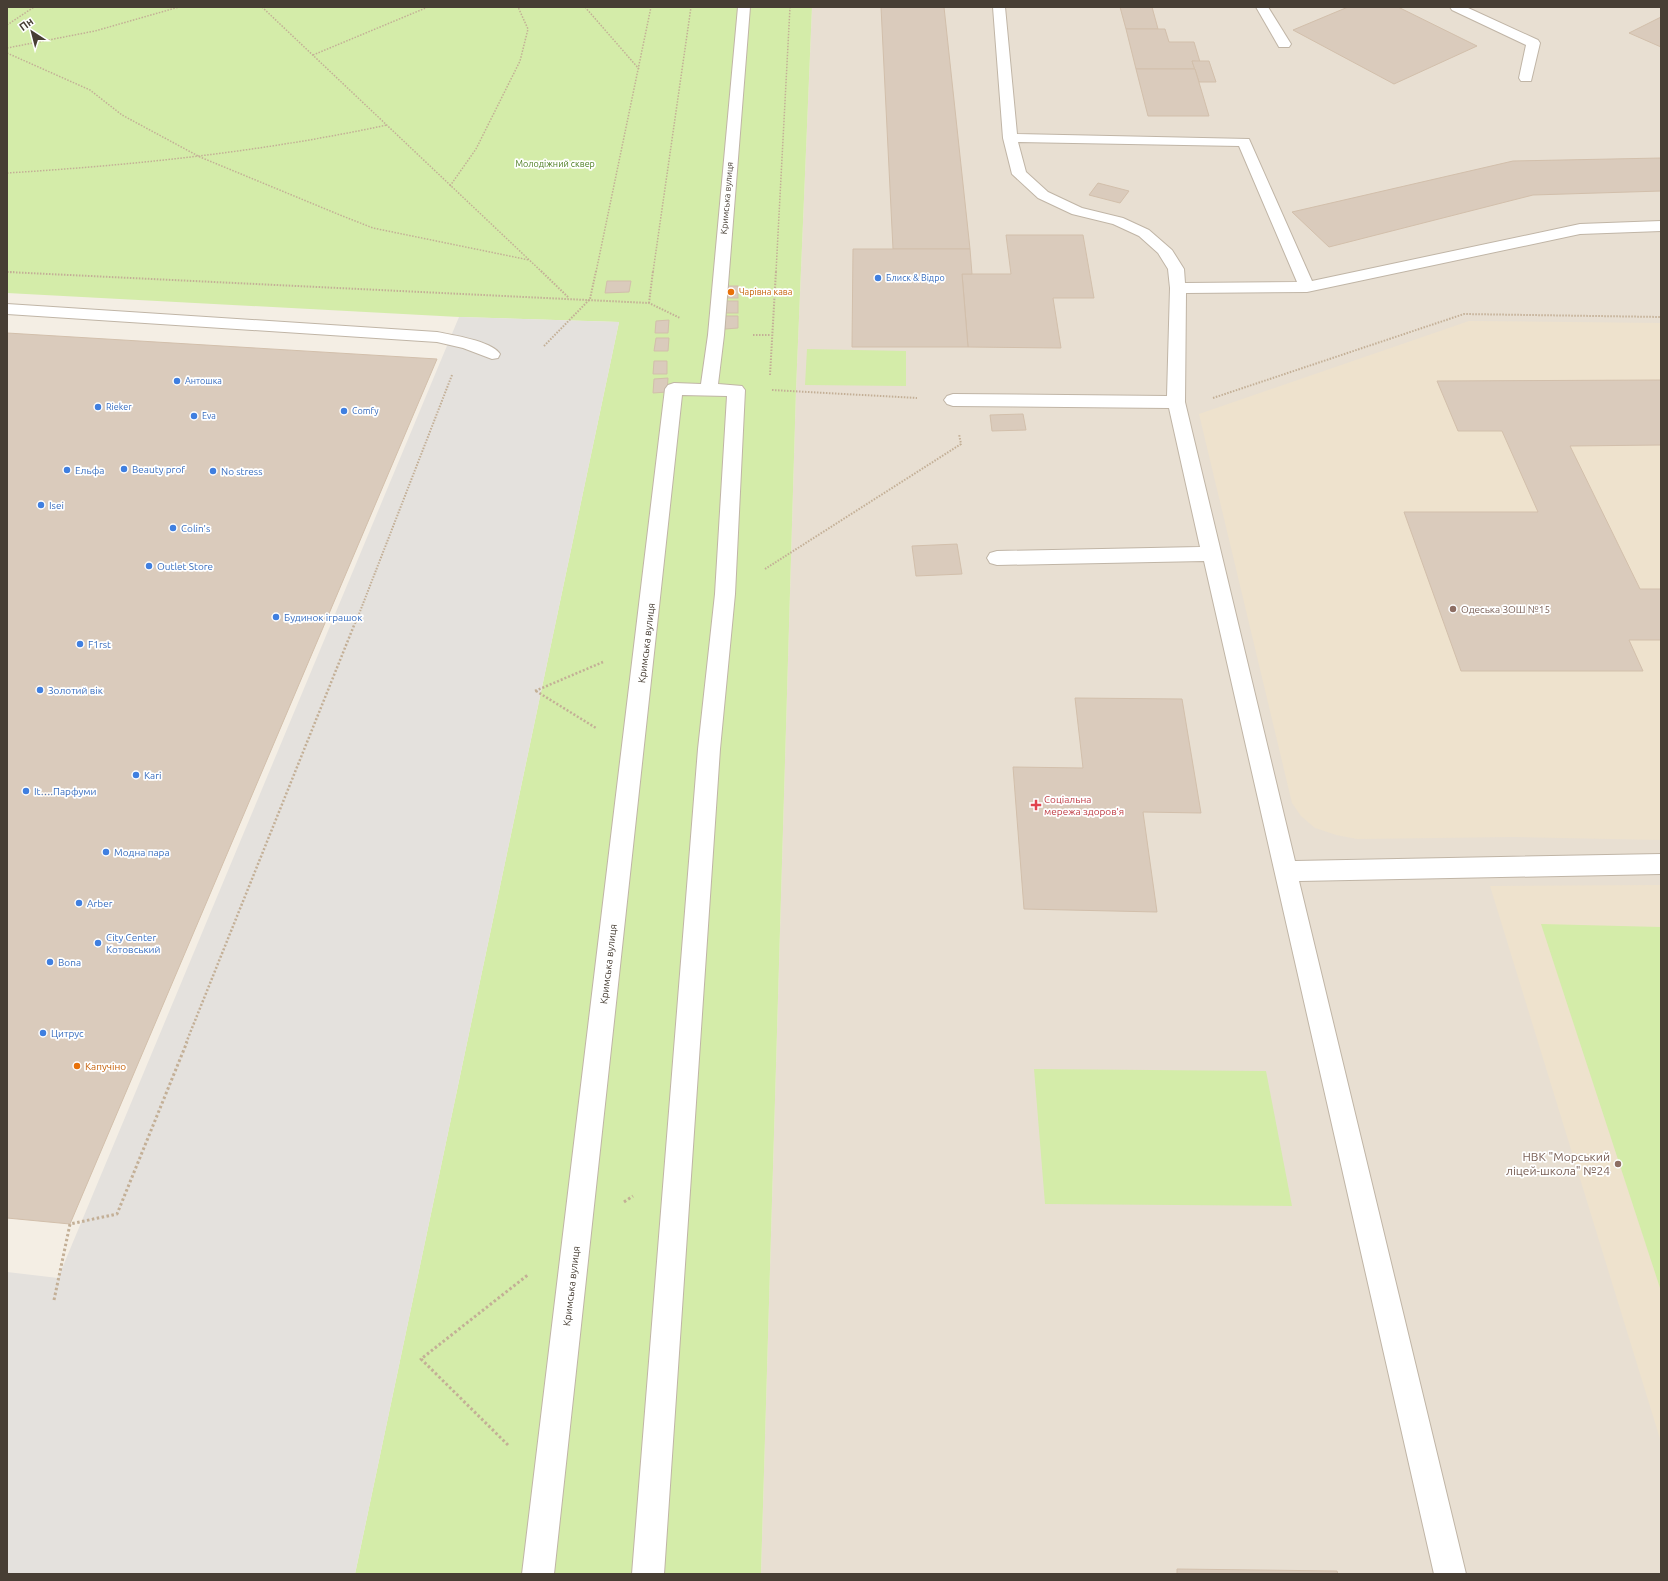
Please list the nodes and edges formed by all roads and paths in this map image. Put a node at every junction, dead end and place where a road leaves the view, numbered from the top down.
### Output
1 (34, 7) edge
2 (179, 7) edge
3 (262, 7) edge
4 (428, 7) edge
5 (518, 7) edge
6 (584, 7) edge
7 (651, 7) edge
8 (691, 7) edge
9 (744, 7) edge
10 (790, 7) edge
11 (999, 7) edge
12 (1262, 7) edge
13 (1456, 7) edge
14 (7, 25) edge
15 (1284, 44) dead end
16 (7, 48) edge
17 (7, 53) edge
18 (313, 55) junction
19 (639, 69) junction
20 (1526, 78) dead end
21 (388, 125) junction
22 (1010, 138) junction
23 (200, 157) junction
24 (7, 173) edge
25 (450, 186) junction
26 (1661, 226) edge
27 (529, 260) junction
28 (7, 272) edge
29 (1306, 287) junction
30 (1178, 288) junction
31 (570, 299) junction
32 (590, 299) junction
33 (649, 303) junction
34 (7, 309) edge
35 (1661, 318) edge
36 (716, 335) junction
37 (544, 346) dead end
38 (492, 354) dead end
39 (454, 372) dead end
40 (770, 382) dead end
41 (709, 390) junction
42 (796, 390) dead end
43 (953, 400) joint
44 (1176, 402) junction
45 (961, 444) dead end
46 (1212, 554) junction
47 (997, 558) dead end
48 (726, 594) junction
49 (646, 645) junction
50 (632, 751) junction
51 (1661, 864) edge
52 (1287, 871) junction
53 (678, 1164) junction
54 (577, 1236) junction
55 (54, 1300) dead end
56 (548, 1485) junction
57 (538, 1574) edge
58 (648, 1574) edge
59 (1450, 1574) edge

1 - 14 path
2 - 16 path
3 - 18 path
4 - 18 path
5 - 25 path
6 - 19 path
7 - 19 path
8 - 33 path
9 - 36 street, Кримська вулиця
10 - 40 path
11 - 22 street
12 - 15 street
13 - 20 street
17 - 23 path
18 - 21 path
19 - 32 path
21 - 23 path
21 - 25 path
22 - 29 street
22 - 30 street
23 - 24 path
23 - 27 path
25 - 27 path
26 - 29 street
27 - 31 path
28 - 31 path
29 - 30 street
30 - 44 street
31 - 32 path
32 - 33 path
32 - 37 path
33 - 36 path
34 - 38 street
35 - 44 path
36 - 41 street, Кримська вулиця
39 - 55 path
41 - 48 street, Кримська вулиця
41 - 49 street, Кримська вулиця
42 - 43 path
43 - 44 street
44 - 46 street
45 - 48 path
46 - 47 street
46 - 52 street
48 - 53 street, Кримська вулиця
49 - 50 street, Кримська вулиця
49 - 50 path
50 - 54 street, Кримська вулиця
51 - 52 street
52 - 59 street
53 - 54 path
53 - 58 street, Кримська вулиця
54 - 56 street, Кримська вулиця
54 - 56 path
56 - 57 street, Кримська вулиця

